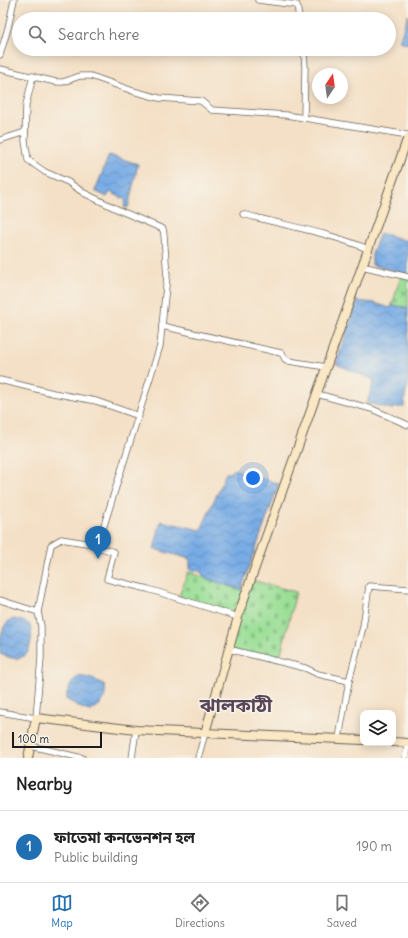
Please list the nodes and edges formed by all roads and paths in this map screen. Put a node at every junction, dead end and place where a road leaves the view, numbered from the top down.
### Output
1 (14, 0) edge
2 (258, 0) edge
3 (298, 12) edge
4 (0, 55) edge
5 (304, 56) edge
6 (0, 69) edge
7 (33, 76) junction
8 (304, 118) junction
9 (25, 132) junction
10 (408, 136) edge
11 (0, 140) edge
12 (243, 214) dead end
13 (368, 250) junction
14 (362, 266) junction
15 (408, 277) edge
16 (162, 326) junction
17 (326, 367) junction
18 (0, 380) edge
19 (317, 394) junction
20 (138, 416) junction
21 (408, 425) edge
22 (96, 543) junction
23 (408, 589) edge
24 (0, 600) edge
25 (38, 612) junction
26 (238, 616) junction
27 (228, 649) junction
28 (349, 681) junction
29 (0, 712) edge
30 (36, 718) junction
31 (136, 730) junction
32 (205, 732) junction
33 (339, 738) junction
34 (360, 740) edge
35 (396, 742) edge
36 (408, 744) edge
37 (30, 746) junction
38 (28, 758) edge
39 (82, 758) edge
40 (132, 758) edge
41 (198, 758) edge
42 (405, 758) edge

1 - 4 street
2 - 3 street
5 - 8 street
6 - 7 street
7 - 8 street
7 - 9 street
8 - 10 street
9 - 11 street
9 - 16 street
10 - 13 main road
12 - 13 street
13 - 14 main road
14 - 15 street
14 - 17 main road
16 - 17 street
16 - 20 street
17 - 19 main road
18 - 20 street
19 - 21 street
19 - 26 main road
20 - 22 street
22 - 25 street
22 - 26 street
23 - 28 street
24 - 25 street
25 - 30 street
26 - 27 main road
27 - 28 street
27 - 32 main road
28 - 33 street
29 - 30 street
30 - 31 main road
30 - 37 main road
31 - 32 main road
31 - 40 street
32 - 33 main road
32 - 41 street
33 - 34 main road
35 - 36 main road
36 - 42 street
37 - 38 main road
37 - 39 street

